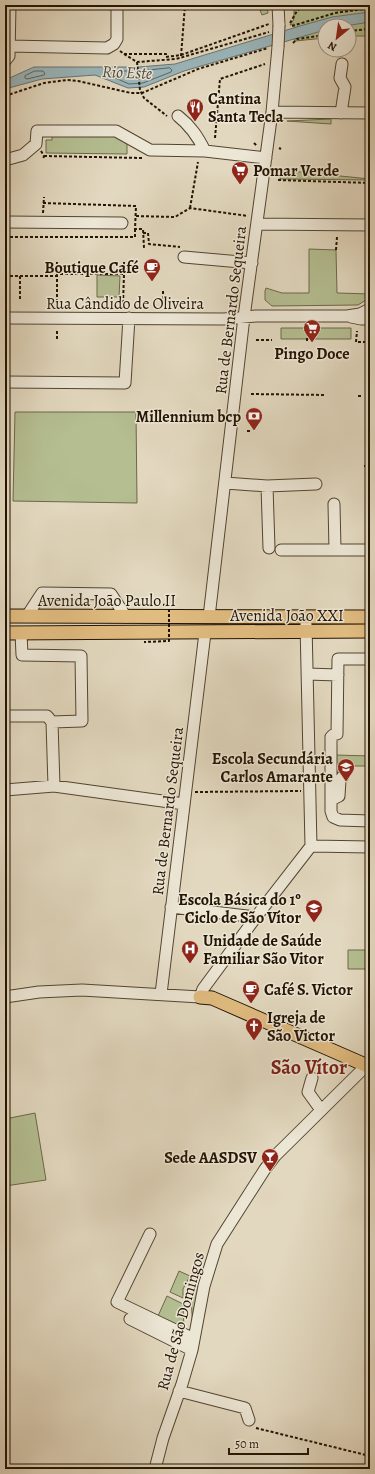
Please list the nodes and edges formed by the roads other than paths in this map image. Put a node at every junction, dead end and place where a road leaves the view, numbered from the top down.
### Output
1 (10, 5) edge
2 (117, 5) edge
3 (281, 6) edge
4 (9, 46) junction
5 (5, 61) edge
6 (342, 64) dead end
7 (272, 112) junction
8 (341, 113) junction
9 (370, 113) edge
10 (178, 116) dead end
11 (202, 154) junction
12 (266, 158) junction
13 (5, 160) edge
14 (5, 222) edge
15 (122, 223) dead end
16 (257, 224) junction
17 (370, 225) edge
18 (184, 257) road end
19 (252, 263) junction
20 (370, 309) edge
21 (347, 316) junction
22 (244, 317) junction
23 (5, 318) edge
24 (129, 318) junction
25 (367, 321) edge
26 (5, 382) edge
27 (225, 483) junction
28 (316, 484) dead end
29 (267, 486) junction
30 (334, 504) dead end
31 (269, 548) dead end
32 (281, 550) dead end
33 (335, 550) junction
34 (370, 550) edge
35 (5, 616) edge
36 (27, 616) junction
37 (306, 616) junction
38 (126, 617) junction
39 (209, 617) junction
40 (370, 617) edge
41 (306, 631) junction
42 (370, 631) edge
43 (5, 633) edge
44 (20, 633) junction
45 (205, 633) junction
46 (370, 659) edge
47 (307, 674) junction
48 (338, 675) junction
49 (5, 716) edge
50 (52, 722) junction
51 (343, 776) dead end
52 (54, 786) junction
53 (5, 790) edge
54 (331, 798) junction
55 (184, 804) junction
56 (370, 821) edge
57 (311, 846) junction
58 (370, 847) edge
59 (171, 907) junction
60 (256, 917) junction
61 (161, 994) junction
62 (5, 997) edge
63 (200, 997) junction
64 (368, 1067) edge
65 (312, 1078) dead end
66 (321, 1110) junction
67 (150, 1234) dead end
68 (130, 1319) dead end
69 (193, 1345) junction
70 (179, 1391) junction
71 (252, 1424) road end
72 (155, 1469) edge

1 - 4 street
2 - 4 street
3 - 7 street, Rua de Bernardo Sequeira, bridge
4 - 5 street
6 - 8 street
7 - 8 street
7 - 12 street, Rua de Bernardo Sequeira
8 - 9 street
10 - 11 street
11 - 12 street
11 - 13 street
12 - 16 street, Rua de Bernardo Sequeira
14 - 15 street
16 - 17 street
16 - 19 street, Rua de Bernardo Sequeira
18 - 19 street
19 - 22 street, Rua de Bernardo Sequeira
20 - 21 street
21 - 22 street, Rua Cândido de Oliveira
21 - 25 street
22 - 24 street, Rua Cândido de Oliveira
22 - 27 street, Rua de Bernardo Sequeira
23 - 24 street, Rua Cândido de Oliveira
24 - 26 street
27 - 29 street
27 - 39 street, Rua de Bernardo Sequeira
28 - 29 street
29 - 31 street
30 - 33 street
32 - 33 street
33 - 34 street
35 - 36 main road, Avenida João Paulo II
36 - 38 main road, Avenida João Paulo II
36 - 38 street
37 - 39 main road, Avenida João XXI
37 - 40 main road, Avenida João XXI
37 - 41 street
38 - 39 main road, Avenida João Paulo II
41 - 42 main road, Avenida João XXI
41 - 45 main road, Avenida João XXI
41 - 47 street
43 - 44 main road, Avenida João Paulo II
44 - 45 main road, Avenida João Paulo II
44 - 50 street
45 - 55 street, Rua de Bernardo Sequeira
46 - 48 street
47 - 48 street
47 - 57 street
48 - 54 street
49 - 50 street
50 - 52 street
51 - 54 street
52 - 53 street
52 - 55 street
54 - 56 street
55 - 59 street, Rua de Bernardo Sequeira
57 - 58 street
57 - 60 street
59 - 60 street
59 - 61 street, Rua de Bernardo Sequeira
60 - 63 street
61 - 62 street
61 - 63 street
63 - 64 main road
64 - 66 street, Rua de São Domingos
65 - 66 street
66 - 69 street, Rua de São Domingos
67 - 69 street
68 - 69 street
69 - 70 street, Rua de São Domingos
70 - 71 street
70 - 72 street, Rua de São Domingos

